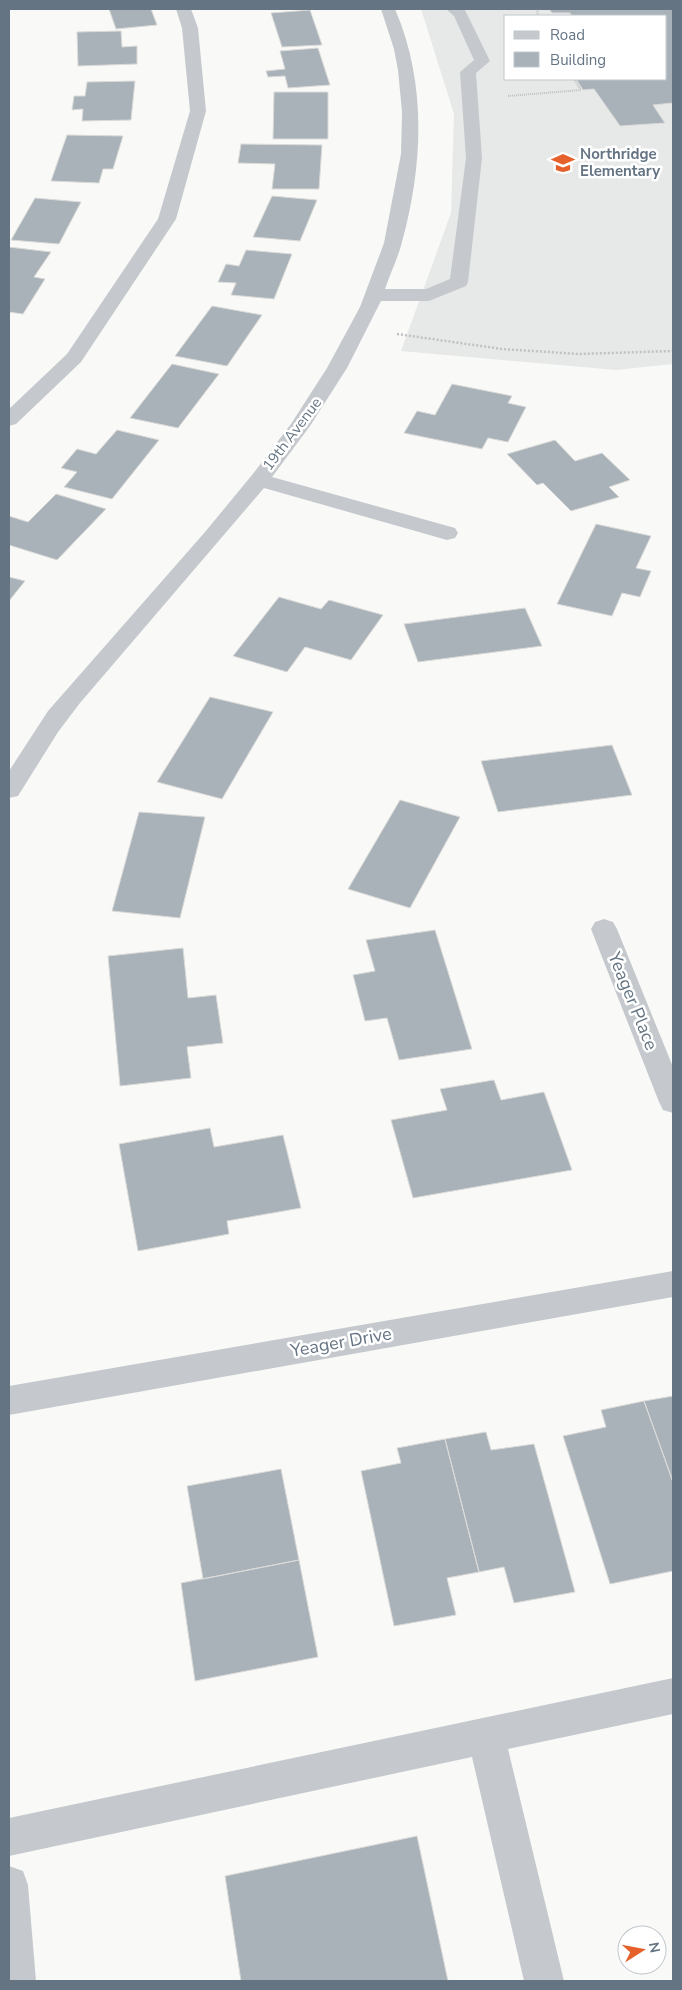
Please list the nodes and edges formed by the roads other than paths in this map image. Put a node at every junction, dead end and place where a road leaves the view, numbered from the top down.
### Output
1 (184, 9) edge
2 (388, 9) edge
3 (454, 9) edge
4 (375, 295) junction
5 (9, 420) edge
6 (258, 480) junction
7 (447, 533) dead end
8 (9, 790) edge
9 (604, 929) dead end
10 (673, 1102) edge
11 (673, 1284) edge
12 (9, 1401) edge
13 (673, 1696) edge
14 (486, 1736) junction
15 (9, 1837) edge
16 (9, 1885) edge
17 (16, 1981) edge
18 (544, 1981) edge

1 - 5 street
2 - 4 street, 19th Avenue
3 - 4 street
4 - 6 street, 19th Avenue
6 - 7 street
6 - 8 street, 19th Avenue
9 - 10 street, Yeager Place
11 - 12 street, Yeager Drive
13 - 14 street
14 - 15 street
14 - 18 street
16 - 17 street

